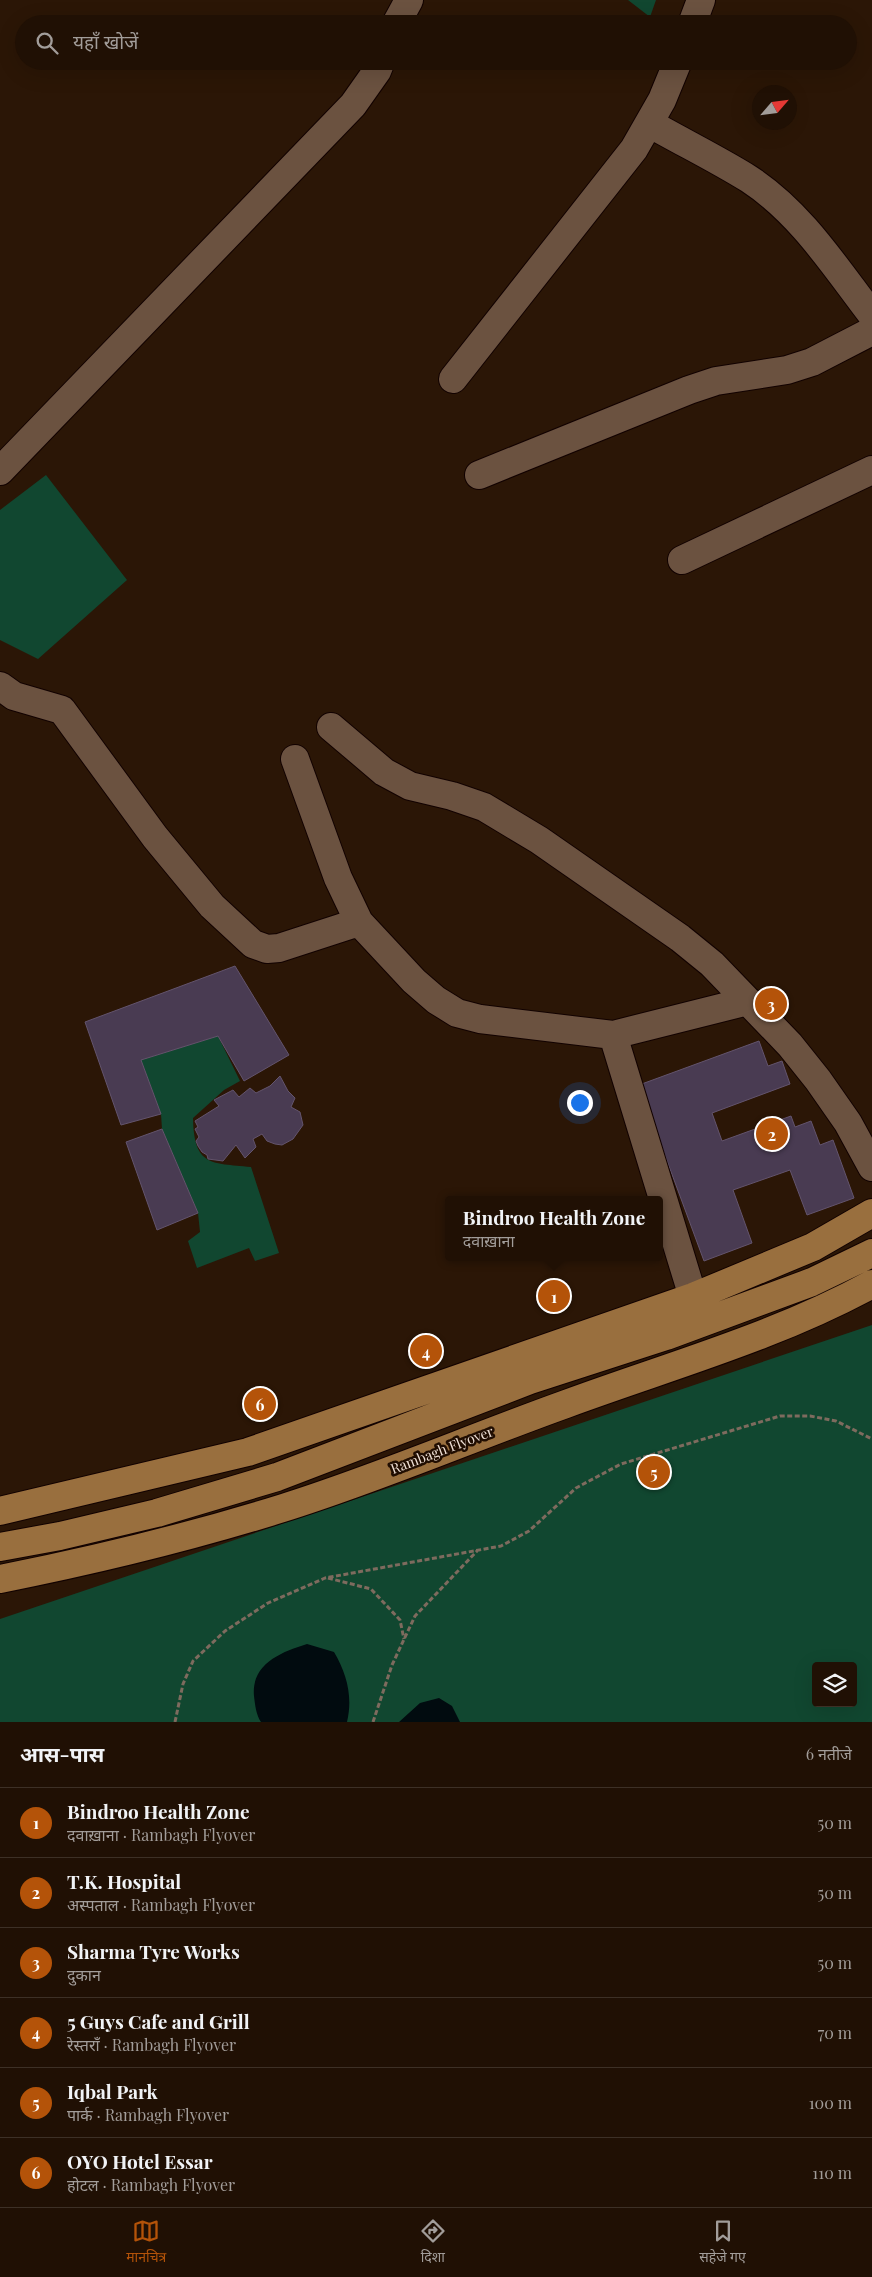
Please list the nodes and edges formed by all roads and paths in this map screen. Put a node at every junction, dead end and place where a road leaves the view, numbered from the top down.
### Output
1 (408, 0) edge
2 (701, 0) edge
3 (400, 15) edge
4 (695, 15) edge
5 (377, 70) edge
6 (674, 70) edge
7 (649, 123) junction
8 (872, 315) edge
9 (872, 331) edge
10 (453, 379) dead end
11 (872, 470) edge
12 (0, 471) edge
13 (479, 475) dead end
14 (682, 560) dead end
15 (0, 686) edge
16 (331, 727) dead end
17 (295, 759) dead end
18 (358, 922) junction
19 (748, 1001) junction
20 (613, 1035) junction
21 (872, 1167) edge
22 (662, 1196) edge
23 (663, 1199) edge
24 (872, 1213) edge
25 (872, 1253) edge
26 (872, 1284) edge
27 (693, 1297) junction
28 (872, 1305) edge
29 (872, 1439) edge
30 (0, 1511) edge
31 (0, 1547) edge
32 (477, 1550) junction
33 (325, 1578) junction
34 (0, 1579) edge
35 (0, 1597) edge
36 (404, 1639) junction
37 (175, 1722) edge
38 (373, 1722) edge

1 - 3 street
2 - 4 street
5 - 12 street
6 - 7 street
7 - 8 street
7 - 10 street
9 - 13 street
11 - 14 street
15 - 18 street
16 - 19 street
17 - 18 street
18 - 20 street
19 - 20 street
19 - 21 street
20 - 22 street
23 - 27 street
24 - 27 main road
25 - 31 main road
26 - 34 main road, Rambagh Flyover
27 - 30 main road
28 - 35 main road
29 - 32 path
32 - 33 path
32 - 36 path
33 - 36 path
33 - 37 path
36 - 38 path

